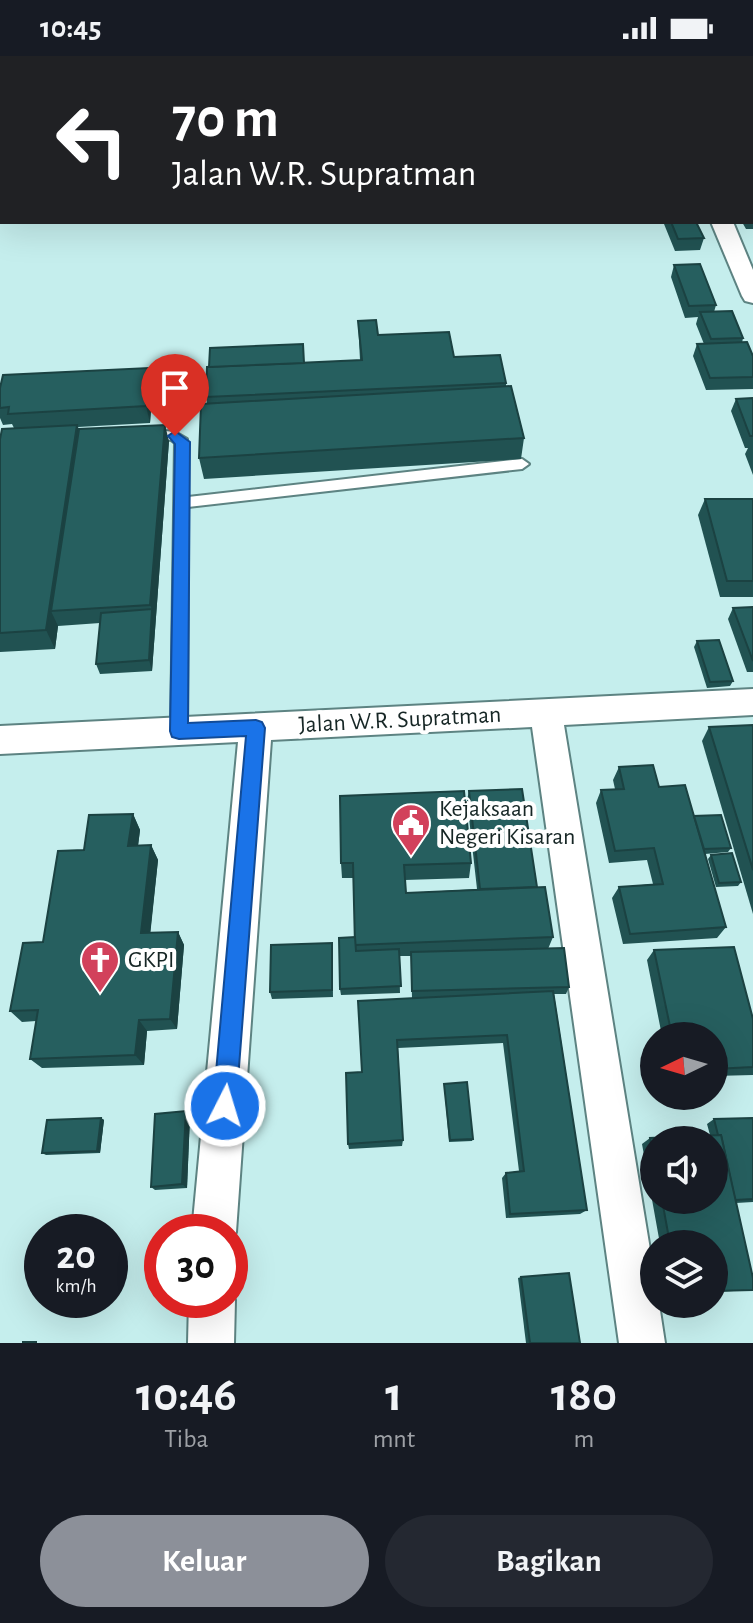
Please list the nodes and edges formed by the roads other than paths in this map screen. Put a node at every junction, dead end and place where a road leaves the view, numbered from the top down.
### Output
1 (725, 229) edge
2 (753, 235) edge
3 (753, 296) edge
4 (124, 433) edge
5 (522, 464) edge
6 (182, 503) junction
7 (753, 702) edge
8 (546, 713) junction
9 (256, 728) junction
10 (179, 731) junction
11 (0, 740) edge
12 (216, 1214) edge
13 (212, 1318) edge
14 (211, 1343) edge
15 (642, 1343) edge

1 - 2 street
1 - 3 street
4 - 6 lane
5 - 6 lane
6 - 10 lane
7 - 8 street, Jalan W.R. Supratman
8 - 9 street, Jalan W.R. Supratman
8 - 15 street
9 - 10 street, Jalan W.R. Supratman
9 - 12 street
10 - 11 street, Jalan W.R. Supratman
13 - 14 street

